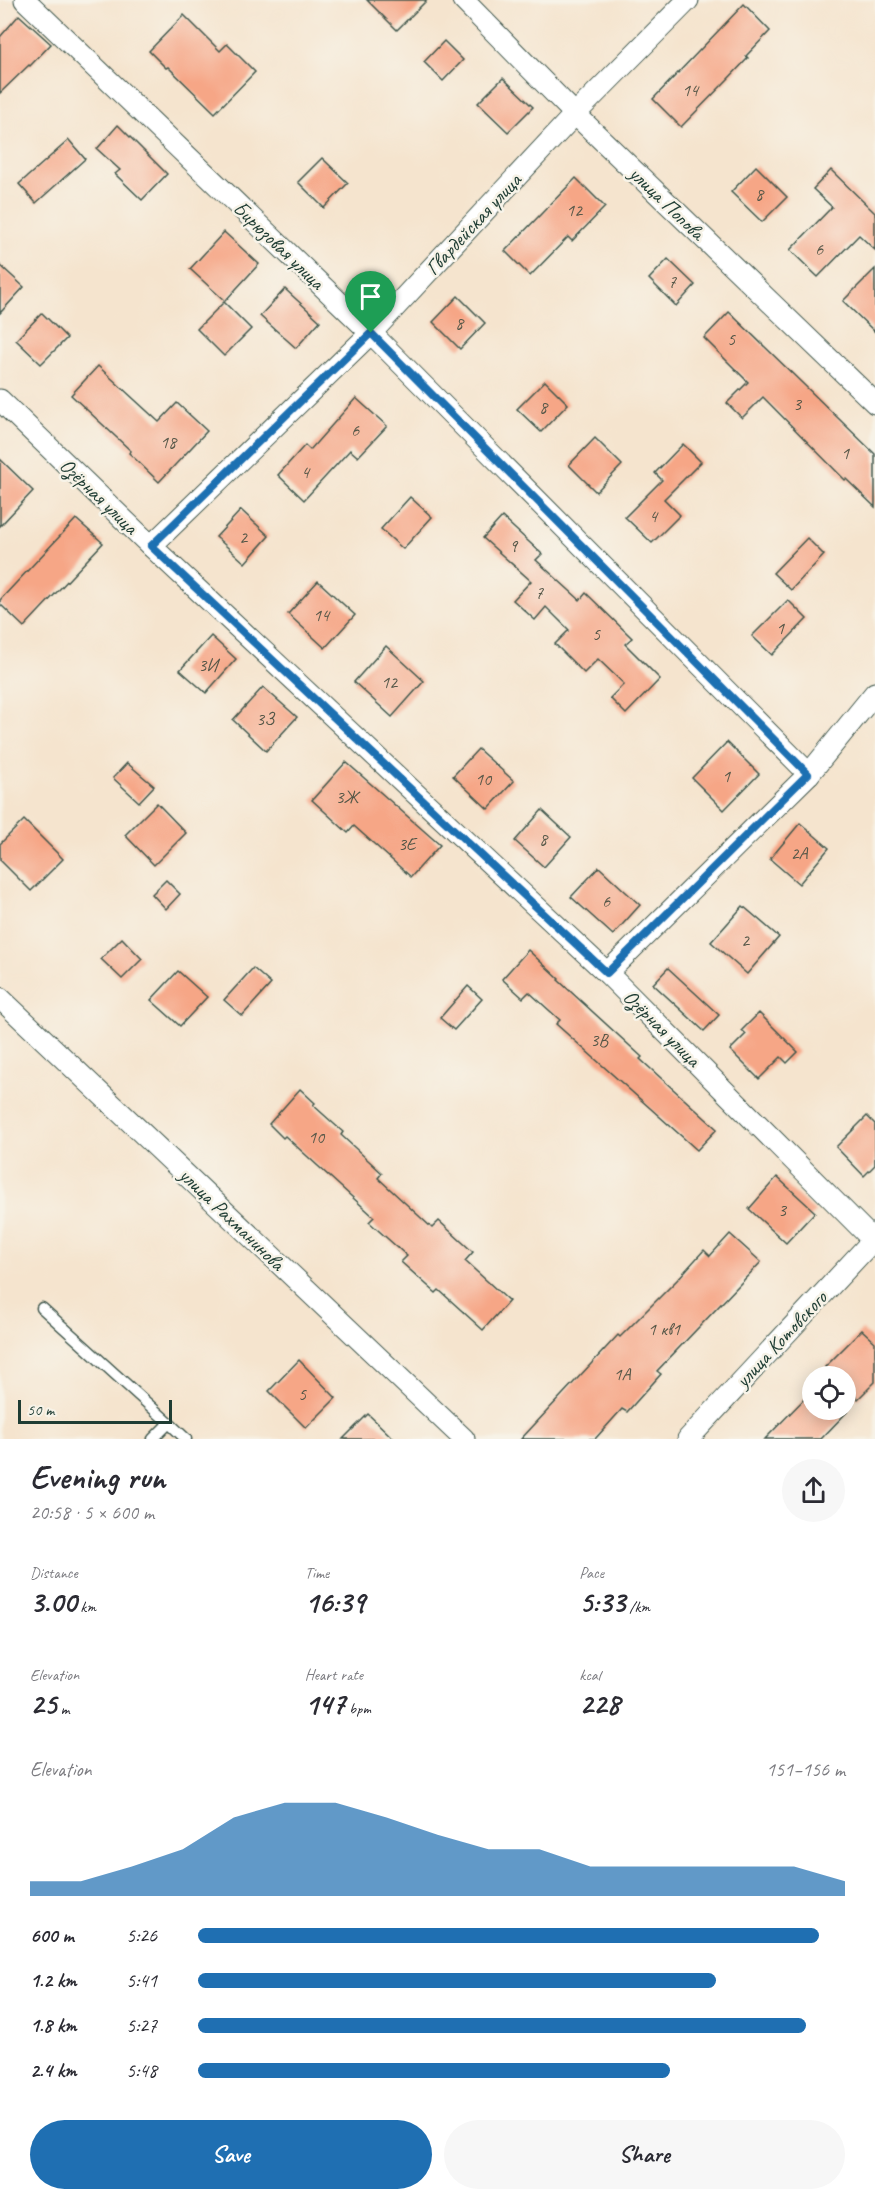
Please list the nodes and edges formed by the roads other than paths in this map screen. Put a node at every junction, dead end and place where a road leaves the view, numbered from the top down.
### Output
1 (25, 0) edge
2 (463, 0) edge
3 (688, 0) edge
4 (575, 114) junction
5 (371, 333) junction
6 (0, 400) edge
7 (875, 403) edge
8 (151, 546) junction
9 (875, 693) edge
10 (808, 774) junction
11 (607, 973) junction
12 (0, 998) edge
13 (874, 1239) edge
14 (42, 1308) dead end
15 (169, 1423) junction
16 (153, 1439) edge
17 (186, 1439) edge
18 (464, 1439) edge
19 (688, 1439) edge

1 - 5 street, Бирюзовая улица
2 - 4 street, улица Попова
3 - 4 street, Гвардейская улица
4 - 5 street, Гвардейская улица
4 - 7 street, улица Попова
5 - 8 street, Гвардейская улица
5 - 10 street, Бирюзовая улица
6 - 8 street, Озёрная улица
8 - 11 street, Озёрная улица
9 - 10 street
10 - 11 street
11 - 13 street, Озёрная улица
12 - 18 street, улица Рахманинова
13 - 19 street, улица Котовского
14 - 15 lane
15 - 16 lane
15 - 17 lane

